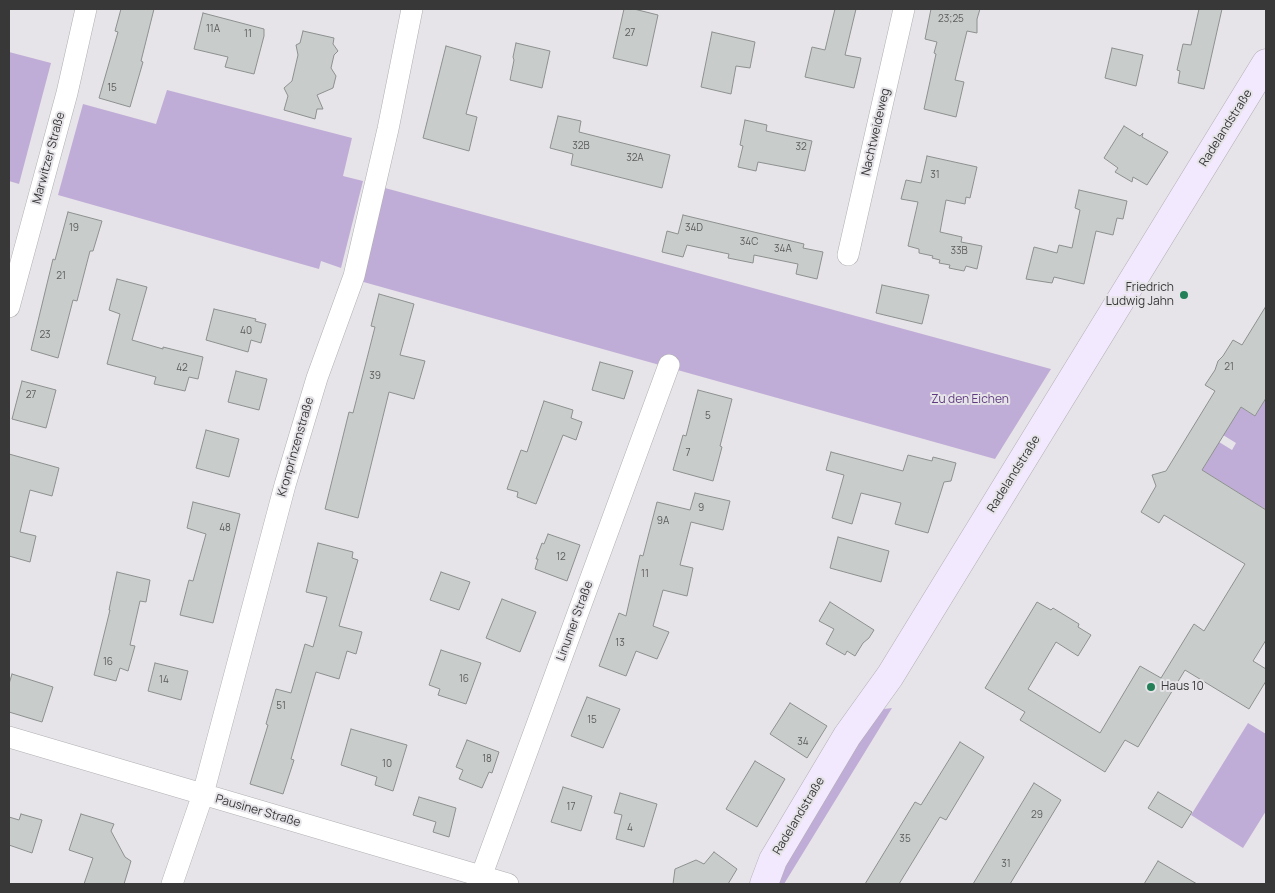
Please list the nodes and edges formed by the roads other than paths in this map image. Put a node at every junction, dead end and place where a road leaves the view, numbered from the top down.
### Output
1 (86, 9) edge
2 (412, 9) edge
3 (904, 9) edge
4 (1266, 63) edge
5 (848, 256) dead end
6 (9, 306) edge
7 (669, 365) dead end
8 (9, 737) edge
9 (203, 794) junction
10 (481, 876) junction
11 (172, 884) edge
12 (508, 884) edge
13 (764, 884) edge

1 - 6 street, Marwitzer Straße
2 - 9 street, Kronprinzenstraße
3 - 5 street, Nachtweideweg
4 - 13 street, Radelandstraße
7 - 10 street, Linumer Straße
8 - 9 street, Pausiner Straße
9 - 10 street, Pausiner Straße
9 - 11 street, Kronprinzenstraße
10 - 12 street, Pausiner Straße

